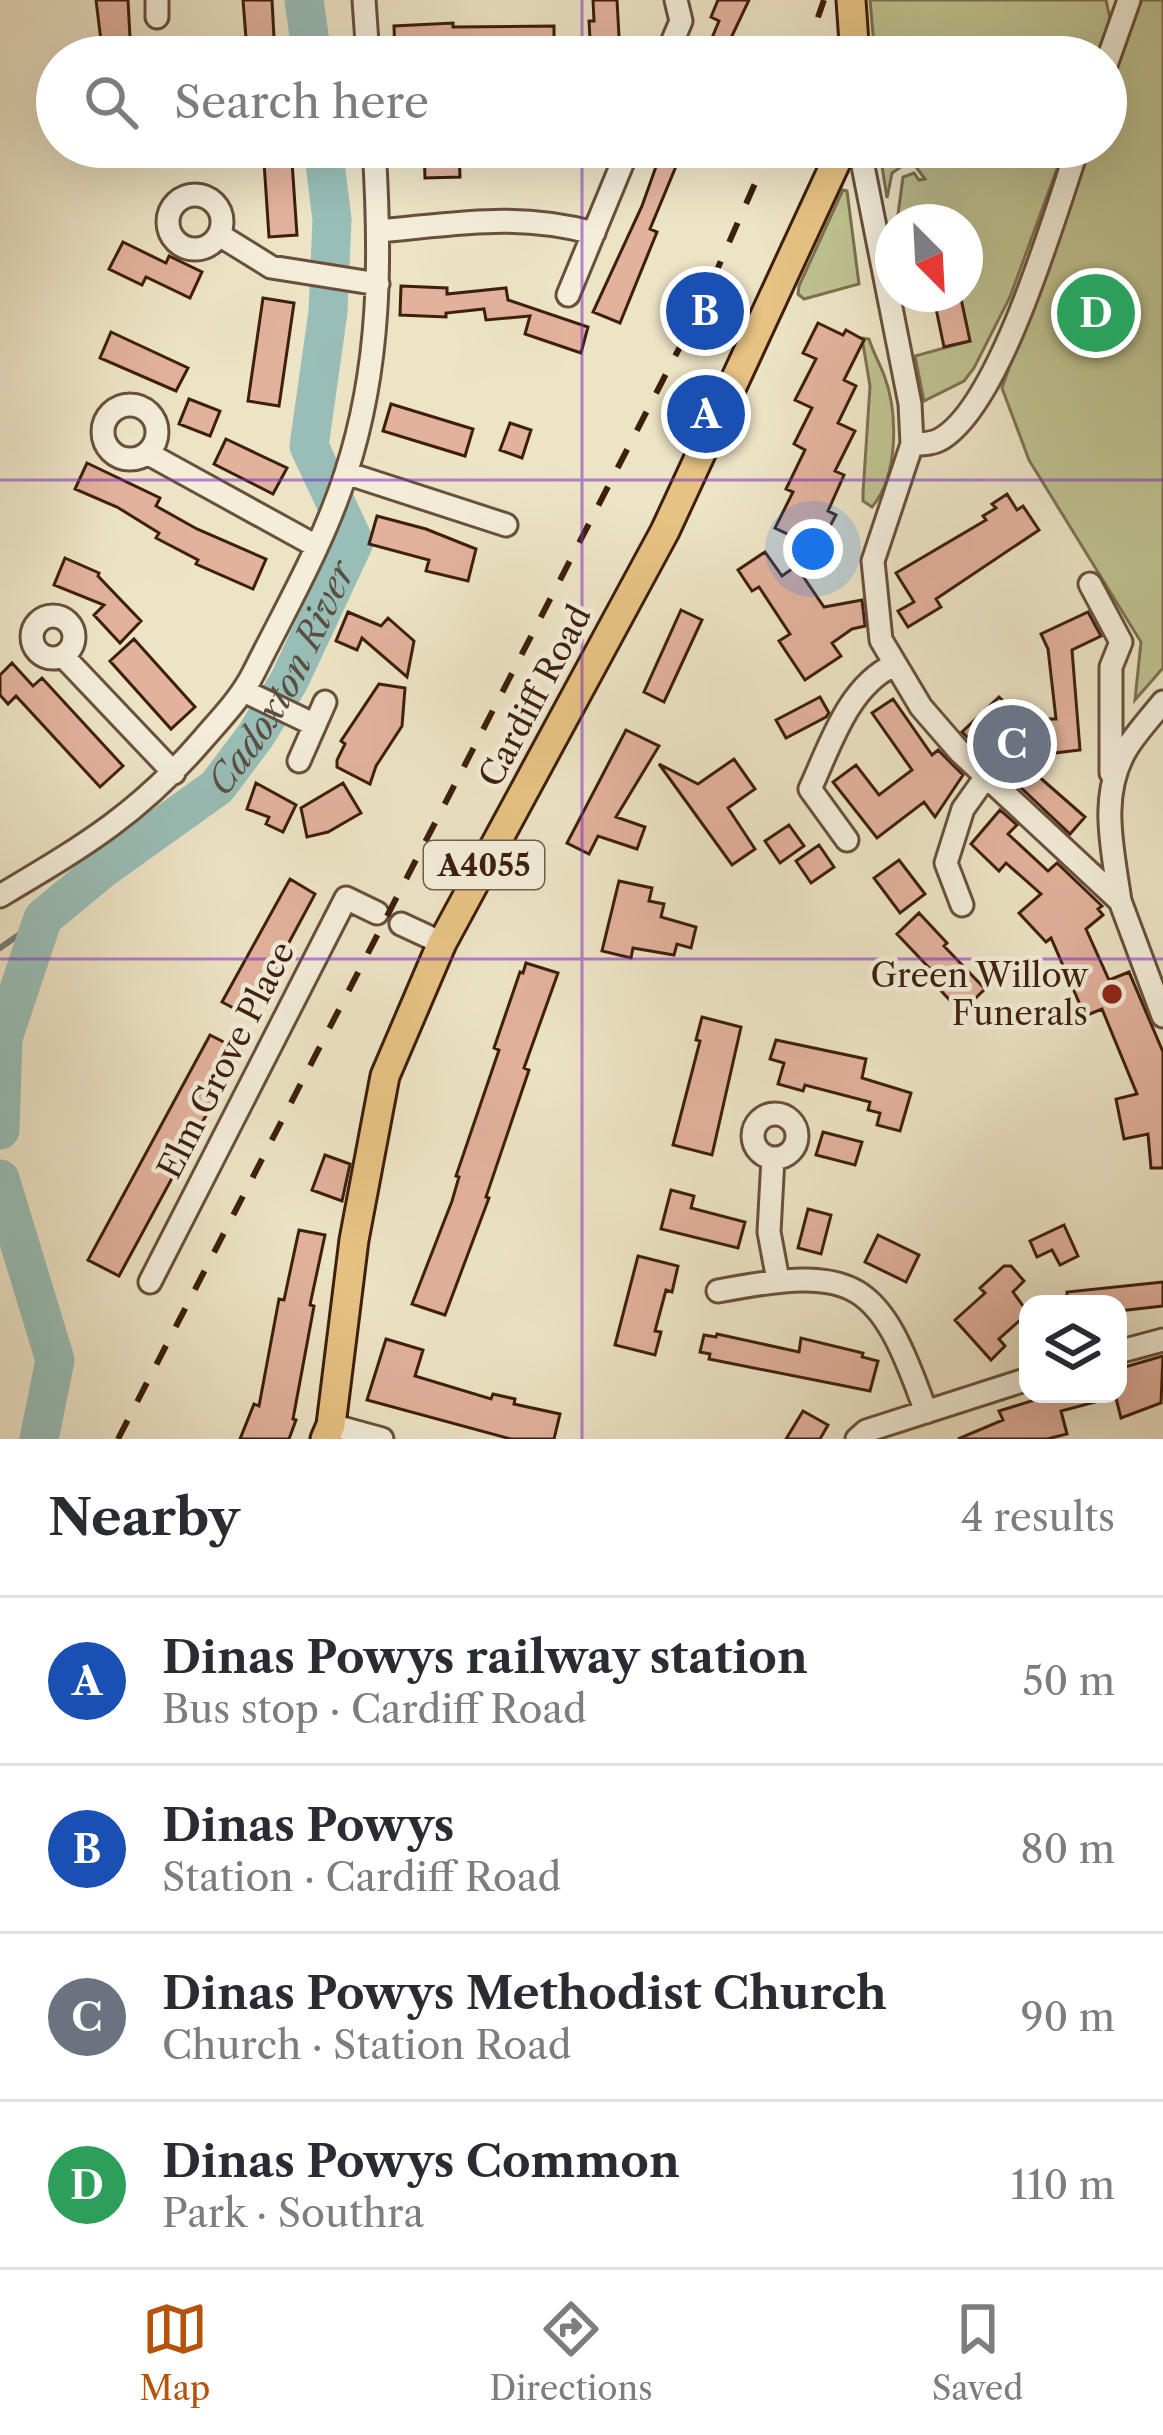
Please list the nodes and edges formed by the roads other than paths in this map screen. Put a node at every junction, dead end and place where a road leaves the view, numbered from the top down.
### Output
1 (676, 0) edge
2 (851, 0) edge
3 (1129, 0) edge
4 (370, 1) edge
5 (369, 36) edge
6 (675, 36) edge
7 (854, 36) edge
8 (1116, 36) edge
9 (375, 168) edge
10 (620, 168) edge
11 (833, 168) edge
12 (864, 168) edge
13 (1071, 168) edge
14 (379, 231) junction
15 (594, 233) junction
16 (221, 236) dead end
17 (378, 284) junction
18 (568, 295) dead end
19 (912, 444) junction
20 (147, 453) dead end
21 (346, 473) junction
22 (506, 525) dead end
23 (316, 546) junction
24 (1090, 584) dead end
25 (63, 656) dead end
26 (894, 665) junction
27 (253, 697) junction
28 (326, 702) dead end
29 (1163, 703) edge
30 (315, 725) junction
31 (299, 761) dead end
32 (174, 773) junction
33 (985, 778) junction
34 (1111, 786) junction
35 (847, 840) dead end
36 (0, 896) edge
37 (1120, 901) junction
38 (962, 905) dead end
39 (377, 913) dead end
40 (401, 924) dead end
41 (442, 943) junction
42 (1163, 1016) edge
43 (773, 1158) dead end
44 (778, 1280) junction
45 (150, 1282) dead end
46 (718, 1291) dead end
47 (1163, 1340) edge
48 (1127, 1350) edge
49 (1019, 1381) edge
50 (926, 1412) junction
51 (328, 1432) edge
52 (382, 1439) edge
53 (856, 1439) edge

1 - 6 street
2 - 7 main road
3 - 8 street
4 - 5 street
9 - 14 street
10 - 15 street
11 - 41 main road, Cardiff Road / A4055
12 - 19 street
13 - 19 street
14 - 15 street
14 - 17 street
15 - 18 street
16 - 17 street
17 - 21 street
19 - 26 street
20 - 23 street
21 - 22 street
21 - 23 street
23 - 27 street
24 - 34 street
25 - 32 street
26 - 33 street
26 - 35 street
27 - 30 street
27 - 32 street
28 - 30 street
29 - 34 street
30 - 31 street
32 - 36 street
33 - 37 street
33 - 38 street
34 - 37 street
37 - 42 street
39 - 45 street, Elm Grove Place
40 - 41 street
41 - 51 main road, Cardiff Road / A4055
43 - 44 street
44 - 46 street
44 - 50 street
47 - 48 street
49 - 50 street
50 - 53 street
51 - 52 street

